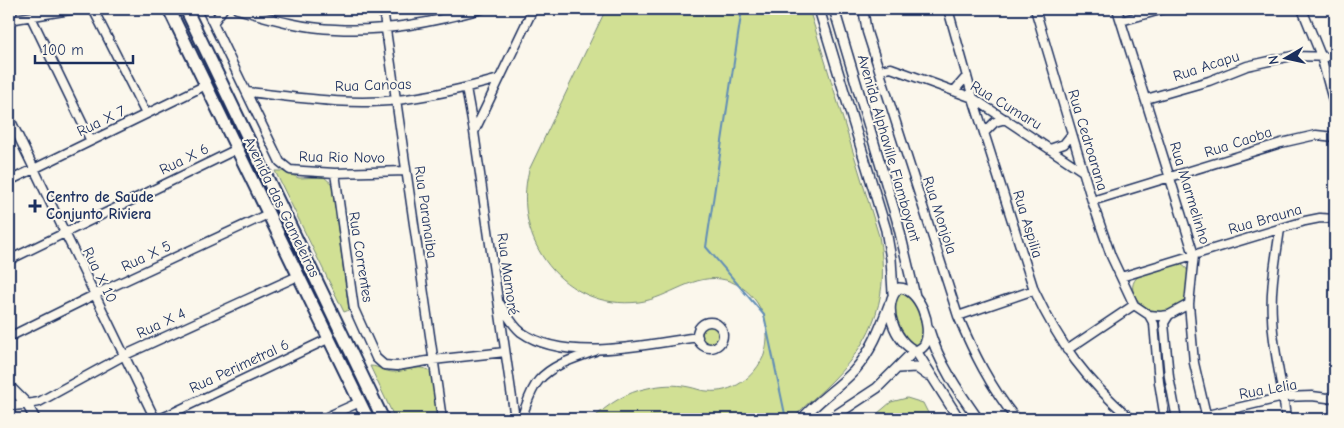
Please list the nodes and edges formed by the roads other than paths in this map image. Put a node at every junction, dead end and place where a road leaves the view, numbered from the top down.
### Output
1 (76, 9) edge
2 (93, 9) edge
3 (168, 9) edge
4 (186, 9) edge
5 (206, 9) edge
6 (223, 9) edge
7 (238, 9) edge
8 (383, 9) edge
9 (482, 9) edge
10 (531, 9) edge
11 (819, 9) edge
12 (834, 9) edge
13 (863, 9) edge
14 (948, 9) edge
15 (1035, 9) edge
16 (1117, 9) edge
17 (1164, 9) edge
18 (1302, 9) edge
19 (31, 16) junction
20 (9, 20) edge
21 (1121, 21) junction
22 (213, 22) junction
23 (386, 29) junction
24 (1322, 56) junction
25 (1335, 57) edge
26 (880, 70) junction
27 (967, 76) junction
28 (499, 79) junction
29 (206, 86) junction
30 (466, 88) junction
31 (954, 91) junction
32 (247, 92) junction
33 (265, 94) junction
34 (973, 98) junction
35 (1146, 99) junction
36 (396, 100) junction
37 (254, 107) junction
38 (1335, 108) edge
39 (146, 114) junction
40 (9, 117) edge
41 (1006, 119) junction
42 (474, 132) junction
43 (985, 132) junction
44 (1072, 134) junction
45 (1335, 137) edge
46 (91, 141) junction
47 (237, 149) junction
48 (1050, 149) junction
49 (34, 169) junction
50 (406, 171) junction
51 (1084, 172) junction
52 (334, 173) junction
53 (1171, 177) junction
54 (9, 181) edge
55 (1092, 201) junction
56 (1335, 209) edge
57 (268, 214) junction
58 (1334, 218) edge
59 (1280, 229) junction
60 (64, 232) junction
61 (1194, 255) junction
62 (9, 260) edge
63 (298, 276) junction
64 (1121, 277) junction
65 (319, 286) junction
66 (1034, 290) junction
67 (94, 295) junction
68 (915, 296) junction
69 (892, 297) junction
70 (499, 302) junction
71 (1190, 304) junction
72 (1134, 305) junction
73 (1149, 315) junction
74 (1169, 315) junction
75 (958, 316) junction
76 (926, 321) junction
77 (9, 337) edge
78 (698, 337) dead end
79 (330, 338) junction
80 (567, 349) junction
81 (599, 350) junction
82 (1067, 350) junction
83 (915, 351) junction
84 (505, 352) junction
85 (123, 356) junction
86 (433, 360) junction
87 (568, 360) junction
88 (898, 368) junction
89 (934, 380) junction
90 (10, 388) edge
91 (1284, 397) junction
92 (1335, 399) edge
93 (39, 402) junction
94 (360, 402) junction
95 (27, 404) junction
96 (9, 405) edge
97 (33, 417) edge
98 (1207, 417) edge
99 (156, 419) edge
100 (322, 419) edge
101 (368, 419) edge
102 (383, 419) edge
103 (442, 419) edge
104 (516, 419) edge
105 (521, 419) edge
106 (802, 419) edge
107 (830, 419) edge
108 (959, 419) edge
109 (978, 419) edge
110 (1016, 419) edge
111 (1131, 419) edge
112 (1166, 419) edge
113 (1178, 419) edge
114 (1286, 419) edge

1 - 19 street
2 - 39 street
3 - 29 main road, Avenida das Gameleiras
4 - 65 main road, Avenida das Gameleiras
5 - 22 street, Rua Rio Novo
6 - 22 street
7 - 23 street
8 - 23 street, Rua Paranaiba
9 - 23 street
10 - 28 street
11 - 69 street, Avenida Alphaville Flamboyant
12 - 68 street, Avenida Alphaville Flamboyant
13 - 26 street, Rua Monjola
14 - 27 street, Rua Aspilia
15 - 44 street, Rua Cedroarana
16 - 21 street, Rua Marmelinho
17 - 21 street
18 - 24 street
19 - 20 street
19 - 46 street
21 - 35 street, Rua Marmelinho
22 - 32 street, Rua Rio Novo
23 - 36 street, Rua Paranaiba
24 - 25 street, Rua Acapu
24 - 35 street, Rua Acapu
24 - 38 street
26 - 31 street, Rua Cumaru
26 - 75 street, Rua Monjola
27 - 31 street
27 - 34 street, Rua Aspilia
28 - 30 street, Rua Canoas
28 - 42 street
29 - 39 street, Rua X 7
29 - 47 main road, Avenida das Gameleiras
30 - 36 street, Rua Canoas
30 - 42 street, Rua Mamoré
31 - 34 street, Rua Cumaru
32 - 33 street, Rua Canoas
32 - 37 street, Rua Rio Novo
33 - 36 street, Rua Canoas
33 - 37 street
34 - 41 street, Rua Cumaru
34 - 43 street, Rua Aspilia
35 - 53 street, Rua Marmelinho
36 - 50 street, Rua Paranaiba
37 - 52 street, Rua Rio Novo
39 - 46 street, Rua X 7
40 - 49 street, Rua X 10
41 - 43 street
41 - 48 street, Rua Cumaru
42 - 70 street, Rua Mamoré
43 - 66 street, Rua Aspilia
44 - 48 street
44 - 51 street, Rua Cedroarana
45 - 53 street, Rua Caoba
46 - 49 street, Rua X 7
47 - 57 main road, Avenida das Gameleiras
47 - 60 street, Rua X 6
48 - 51 street, Rua Cumaru
49 - 54 street, Rua X 7
49 - 60 street, Rua X 10
50 - 52 street, Rua Rio Novo
50 - 86 street, Rua Paranaiba
51 - 55 street, Rua Cedroarana
52 - 86 street, Rua Correntes
53 - 55 street, Rua Caoba
53 - 61 street, Rua Marmelinho
55 - 64 street, Rua Cedroarana
56 - 58 street
57 - 63 main road, Avenida das Gameleiras
57 - 67 street, Rua X 5
58 - 59 street, Rua Brauna
59 - 61 street, Rua Brauna
59 - 91 street
60 - 62 street, Rua X 6
60 - 67 street, Rua X 10
61 - 64 street, Rua Brauna
61 - 71 street, Rua Marmelinho
63 - 65 main road
63 - 79 main road, Avenida das Gameleiras
63 - 85 street, Rua X 4
64 - 72 street
65 - 102 main road, Avenida das Gameleiras
66 - 75 street
66 - 82 street, Rua Aspilia
67 - 77 street, Rua X 5
67 - 85 street, Rua X 10
68 - 69 street
68 - 76 street, Avenida Alphaville Flamboyant
69 - 83 street, Avenida Alphaville Flamboyant
69 - 106 street
70 - 80 street
70 - 84 street, Rua Mamoré
71 - 74 street
71 - 98 street, Rua Marmelinho
72 - 73 street
72 - 82 street
73 - 74 street
73 - 112 street
74 - 113 street
75 - 110 street, Rua Monjola
76 - 83 street
76 - 109 street
78 - 81 street
79 - 94 main road, Avenida das Gameleiras
79 - 99 street, Rua Perimetral 6
80 - 81 street
80 - 87 street
81 - 87 street
82 - 111 street, Rua Aspilia
83 - 88 street
83 - 89 street
84 - 86 street, Rua Correntes
84 - 104 street, Rua Mamoré
85 - 93 street, Rua X 4
85 - 99 street, Rua X 10
86 - 103 street, Rua Paranaiba
87 - 105 street
88 - 89 street
88 - 107 street
89 - 108 street
90 - 95 street
90 - 96 street
91 - 92 street, Rua Lelia
91 - 98 street, Rua Lelia
91 - 114 street
93 - 95 street, Rua X 4
93 - 97 street
94 - 100 street
94 - 101 main road, Avenida das Gameleiras
95 - 96 street
95 - 97 street

